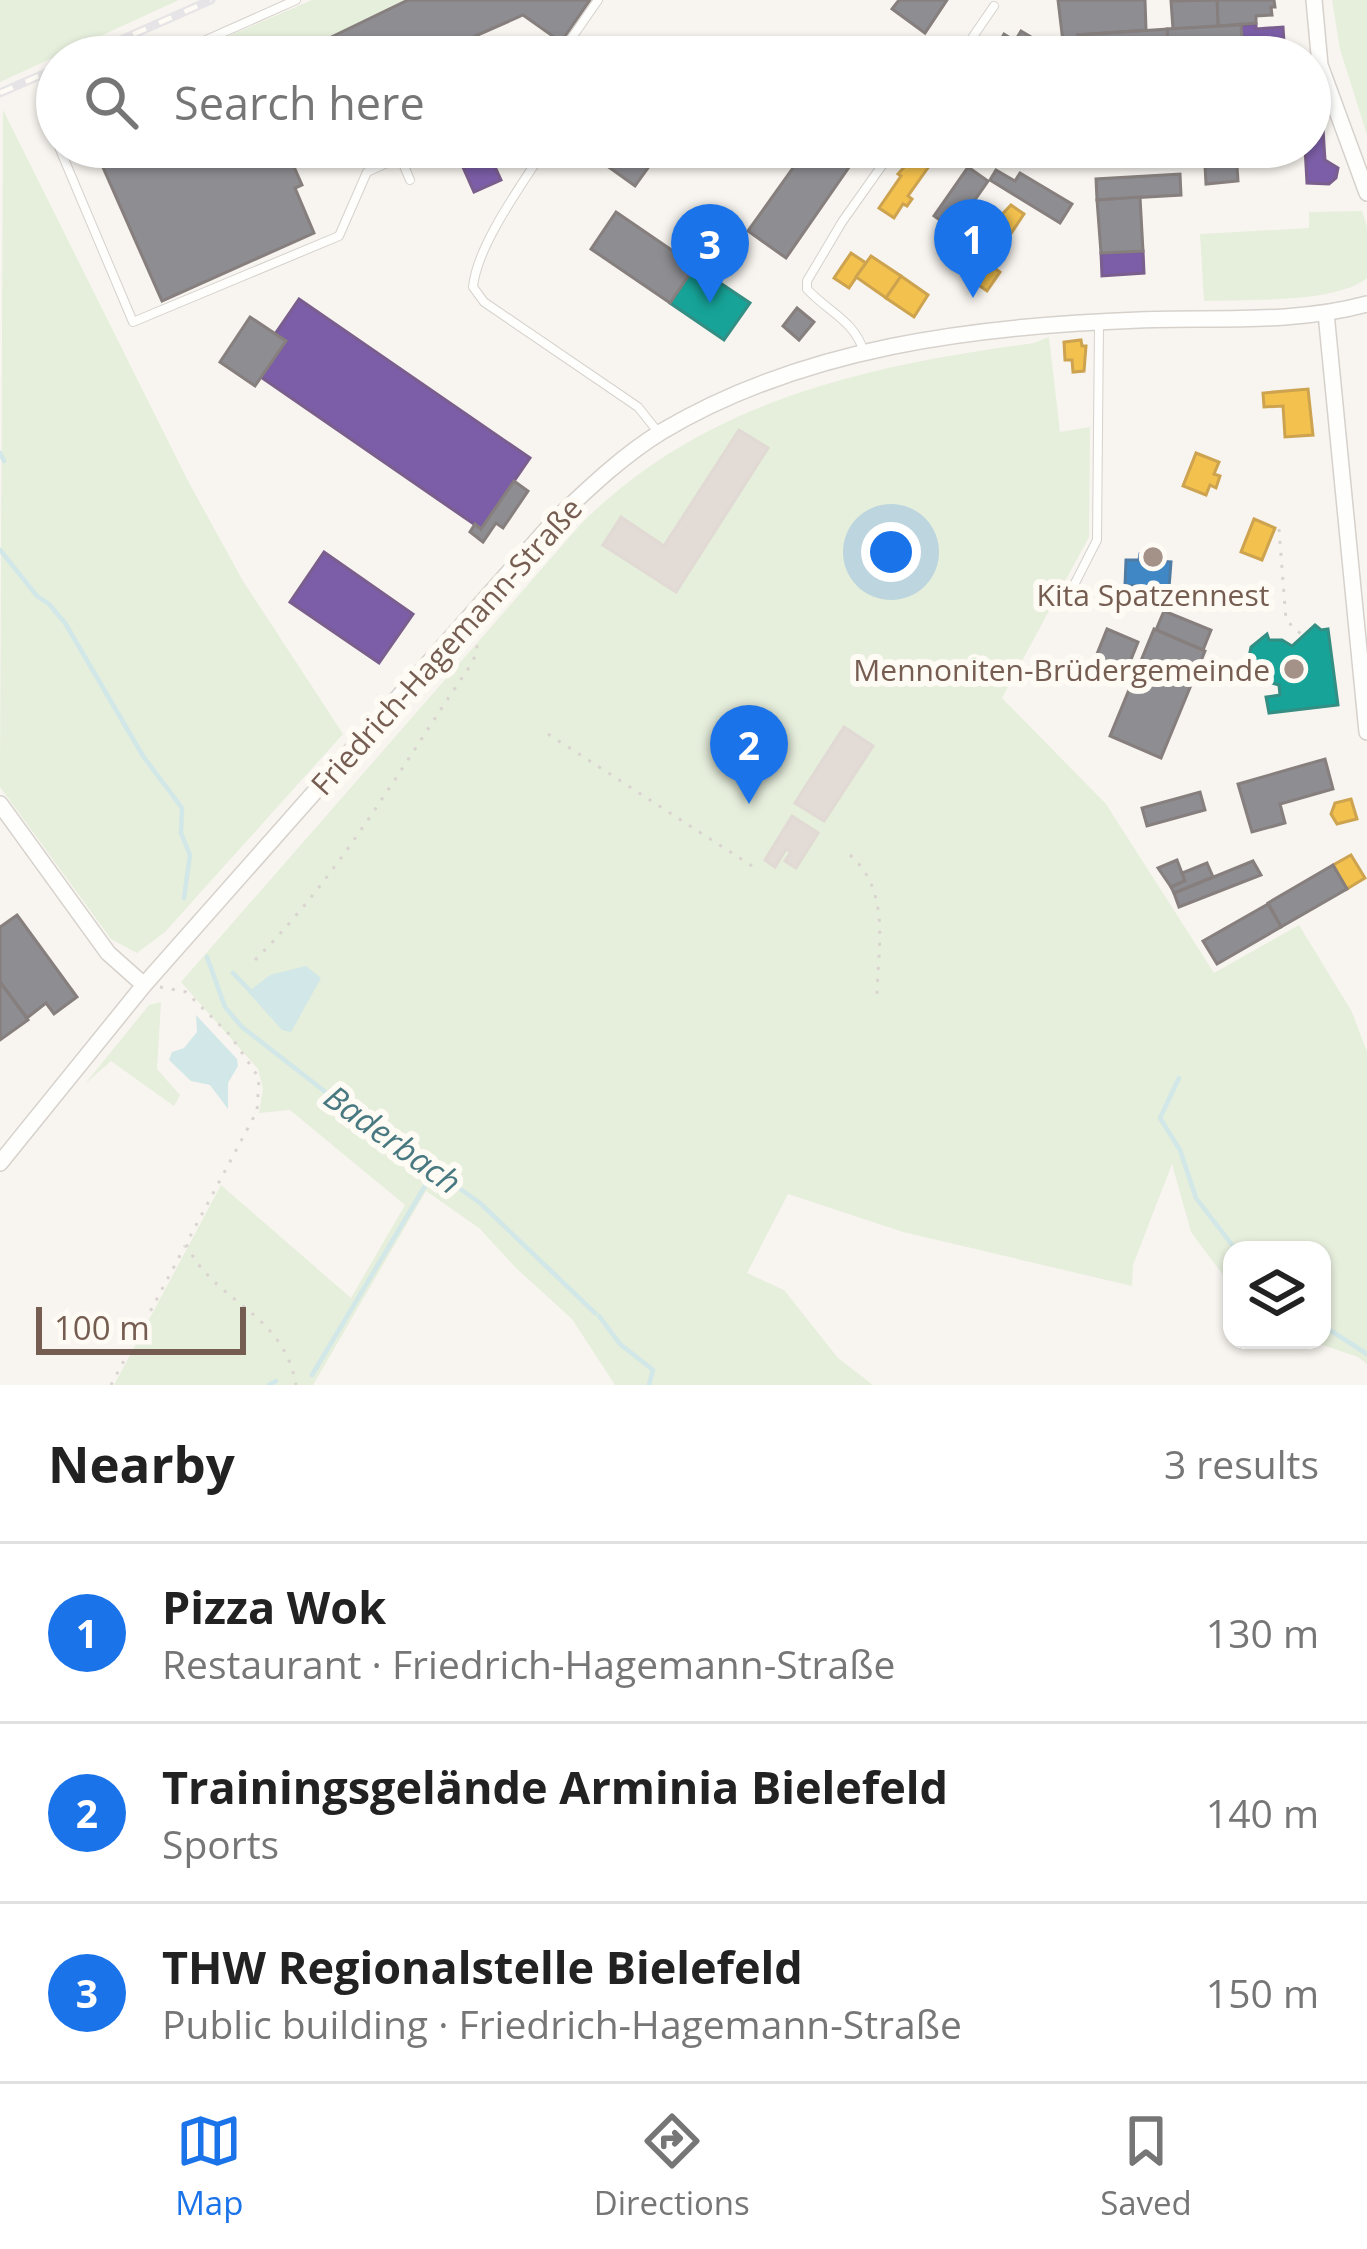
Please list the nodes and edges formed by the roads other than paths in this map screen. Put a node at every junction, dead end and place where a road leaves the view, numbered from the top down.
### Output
1 (296, 0) edge
2 (598, 0) edge
3 (1314, 0) edge
4 (994, 6) dead end
5 (215, 36) edge
6 (573, 36) edge
7 (973, 36) edge
8 (1317, 36) edge
9 (1331, 94) edge
10 (68, 168) edge
11 (373, 168) edge
12 (405, 168) edge
13 (533, 168) edge
14 (880, 168) edge
15 (410, 180) dead end
16 (1367, 193) edge
17 (1367, 304) edge
18 (1326, 313) junction
19 (1099, 322) junction
20 (865, 353) junction
21 (659, 433) junction
22 (1074, 585) dead end
23 (1367, 732) edge
24 (0, 805) edge
25 (143, 985) junction
26 (0, 1163) edge

1 - 5 lane
2 - 6 lane
3 - 8 street
4 - 7 lane
9 - 16 street
10 - 11 lane
12 - 15 lane
13 - 21 lane
14 - 20 lane
17 - 18 street, Friedrich-Hagemann-Straße
18 - 19 street, Friedrich-Hagemann-Straße
18 - 23 street
19 - 20 street, Friedrich-Hagemann-Straße
19 - 22 lane
20 - 21 street, Friedrich-Hagemann-Straße
21 - 25 street, Friedrich-Hagemann-Straße
24 - 25 street
25 - 26 street, Friedrich-Hagemann-Straße

